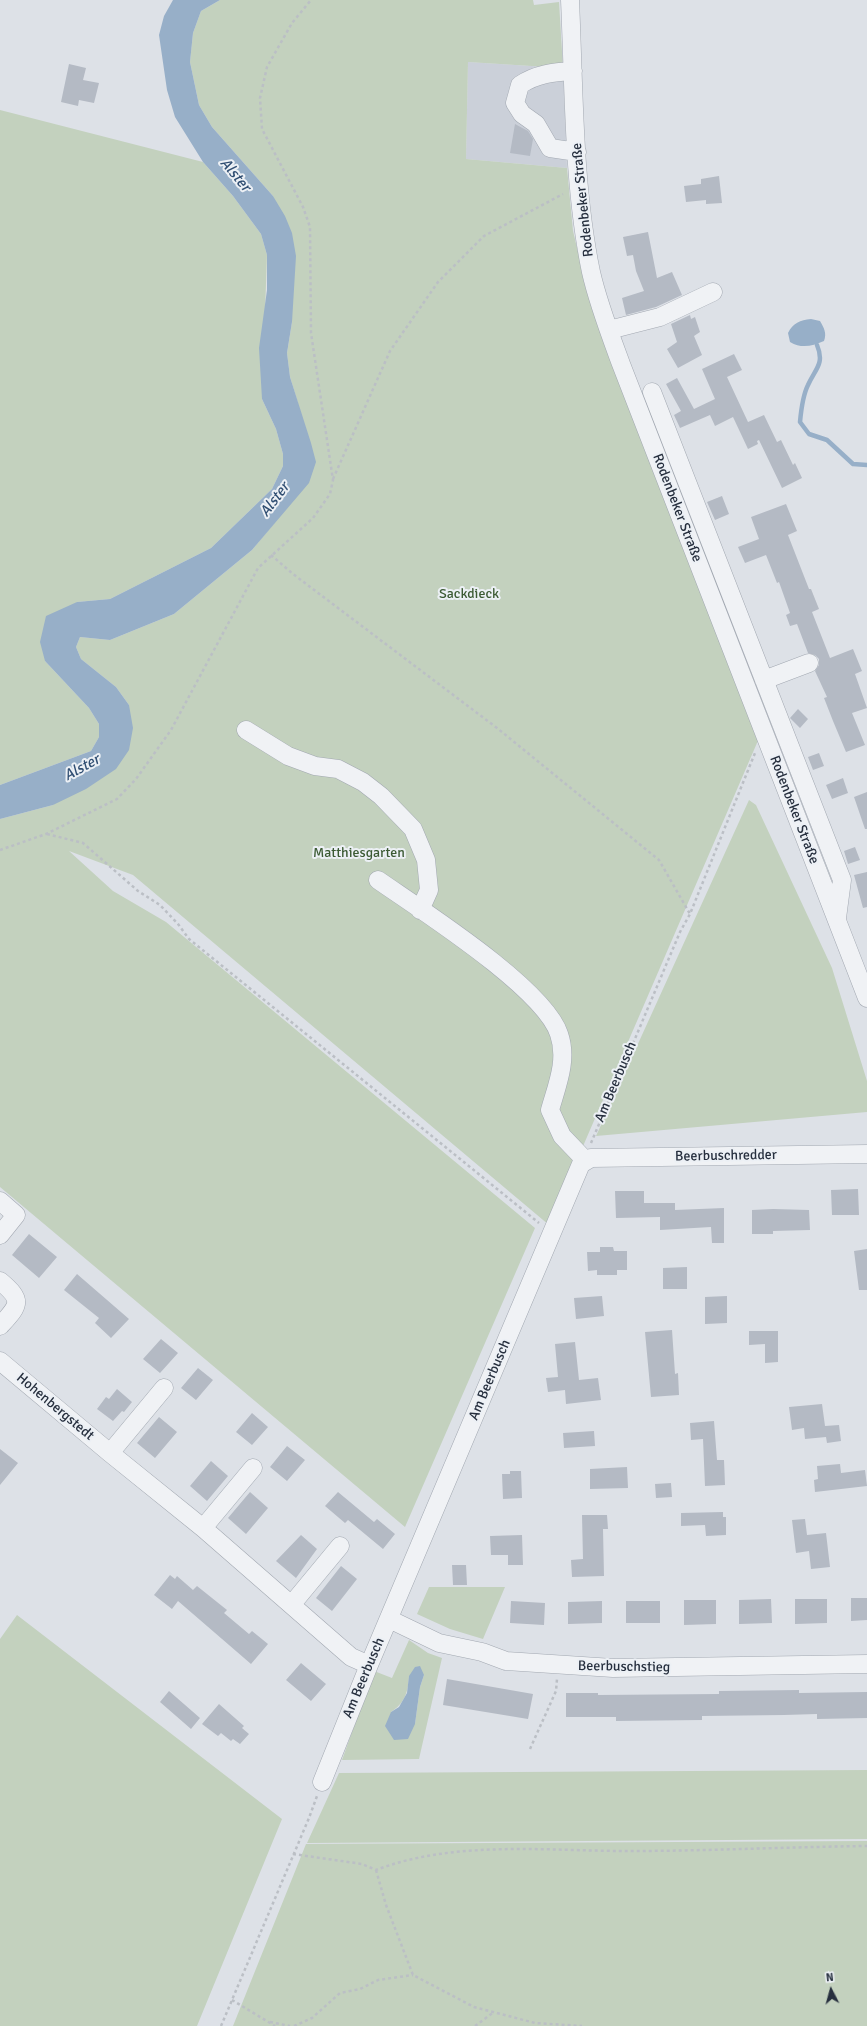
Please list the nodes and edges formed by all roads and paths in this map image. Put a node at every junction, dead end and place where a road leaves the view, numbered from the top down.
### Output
1 (311, 0) edge
2 (570, 0) edge
3 (573, 71) junction
4 (578, 152) junction
5 (580, 192) junction
6 (712, 292) dead end
7 (609, 330) junction
8 (652, 392) dead end
9 (333, 480) junction
10 (271, 555) junction
11 (809, 663) dead end
12 (764, 680) junction
13 (246, 730) dead end
14 (768, 741) junction
15 (46, 834) junction
16 (0, 850) edge
17 (378, 880) dead end
18 (420, 910) junction
19 (690, 914) junction
20 (836, 919) junction
21 (867, 998) edge
22 (867, 1154) edge
23 (585, 1160) junction
24 (0, 1201) edge
25 (551, 1233) junction
26 (0, 1235) edge
27 (0, 1281) edge
28 (0, 1326) edge
29 (0, 1361) edge
30 (164, 1388) dead end
31 (110, 1454) junction
32 (253, 1468) dead end
33 (203, 1528) junction
34 (340, 1546) dead end
35 (292, 1604) junction
36 (389, 1619) junction
37 (369, 1664) junction
38 (867, 1664) edge
39 (558, 1665) junction
40 (530, 1749) dead end
41 (322, 1782) joint
42 (867, 1846) edge
43 (293, 1854) junction
44 (376, 1870) junction
45 (413, 1976) junction
46 (232, 2000) junction
47 (494, 2012) junction
48 (268, 2022) junction
49 (560, 2025) edge
50 (221, 2026) edge
51 (275, 2026) edge
52 (290, 2026) edge
53 (294, 2026) edge
54 (475, 2026) edge
55 (582, 2026) edge

1 - 9 path
2 - 3 street, Rodenbeker Straße
3 - 4 street, Rodenbeker Straße
3 - 4 street
4 - 5 street, Rodenbeker Straße
5 - 7 street, Rodenbeker Straße
5 - 9 path
6 - 7 street
7 - 14 street, Rodenbeker Straße
8 - 12 street
9 - 10 path
10 - 15 path
10 - 19 path
11 - 12 street
12 - 20 street
13 - 18 street
14 - 19 path, Am Beerbusch
14 - 20 street, Rodenbeker Straße
15 - 16 path
15 - 25 path
17 - 18 street
18 - 23 street
19 - 23 path, Am Beerbusch
20 - 21 street, Rodenbeker Straße
22 - 23 street, Beerbuschredder
23 - 25 street, Am Beerbusch
24 - 26 street
25 - 36 street, Am Beerbusch
27 - 28 street
29 - 31 street, Hohenbergstedt
30 - 31 street
31 - 33 street, Hohenbergstedt
32 - 33 street
33 - 35 street, Hohenbergstedt
34 - 35 street
35 - 37 street, Hohenbergstedt
36 - 37 street, Am Beerbusch
36 - 39 street, Beerbuschstieg
37 - 41 street, Am Beerbusch
38 - 39 street, Beerbuschstieg
39 - 40 path
41 - 43 path
42 - 44 path
43 - 44 path
43 - 46 path
44 - 45 path
45 - 47 path
45 - 53 path
46 - 48 path
46 - 50 path
47 - 49 path
47 - 54 path
48 - 51 path
48 - 52 path
49 - 55 path

